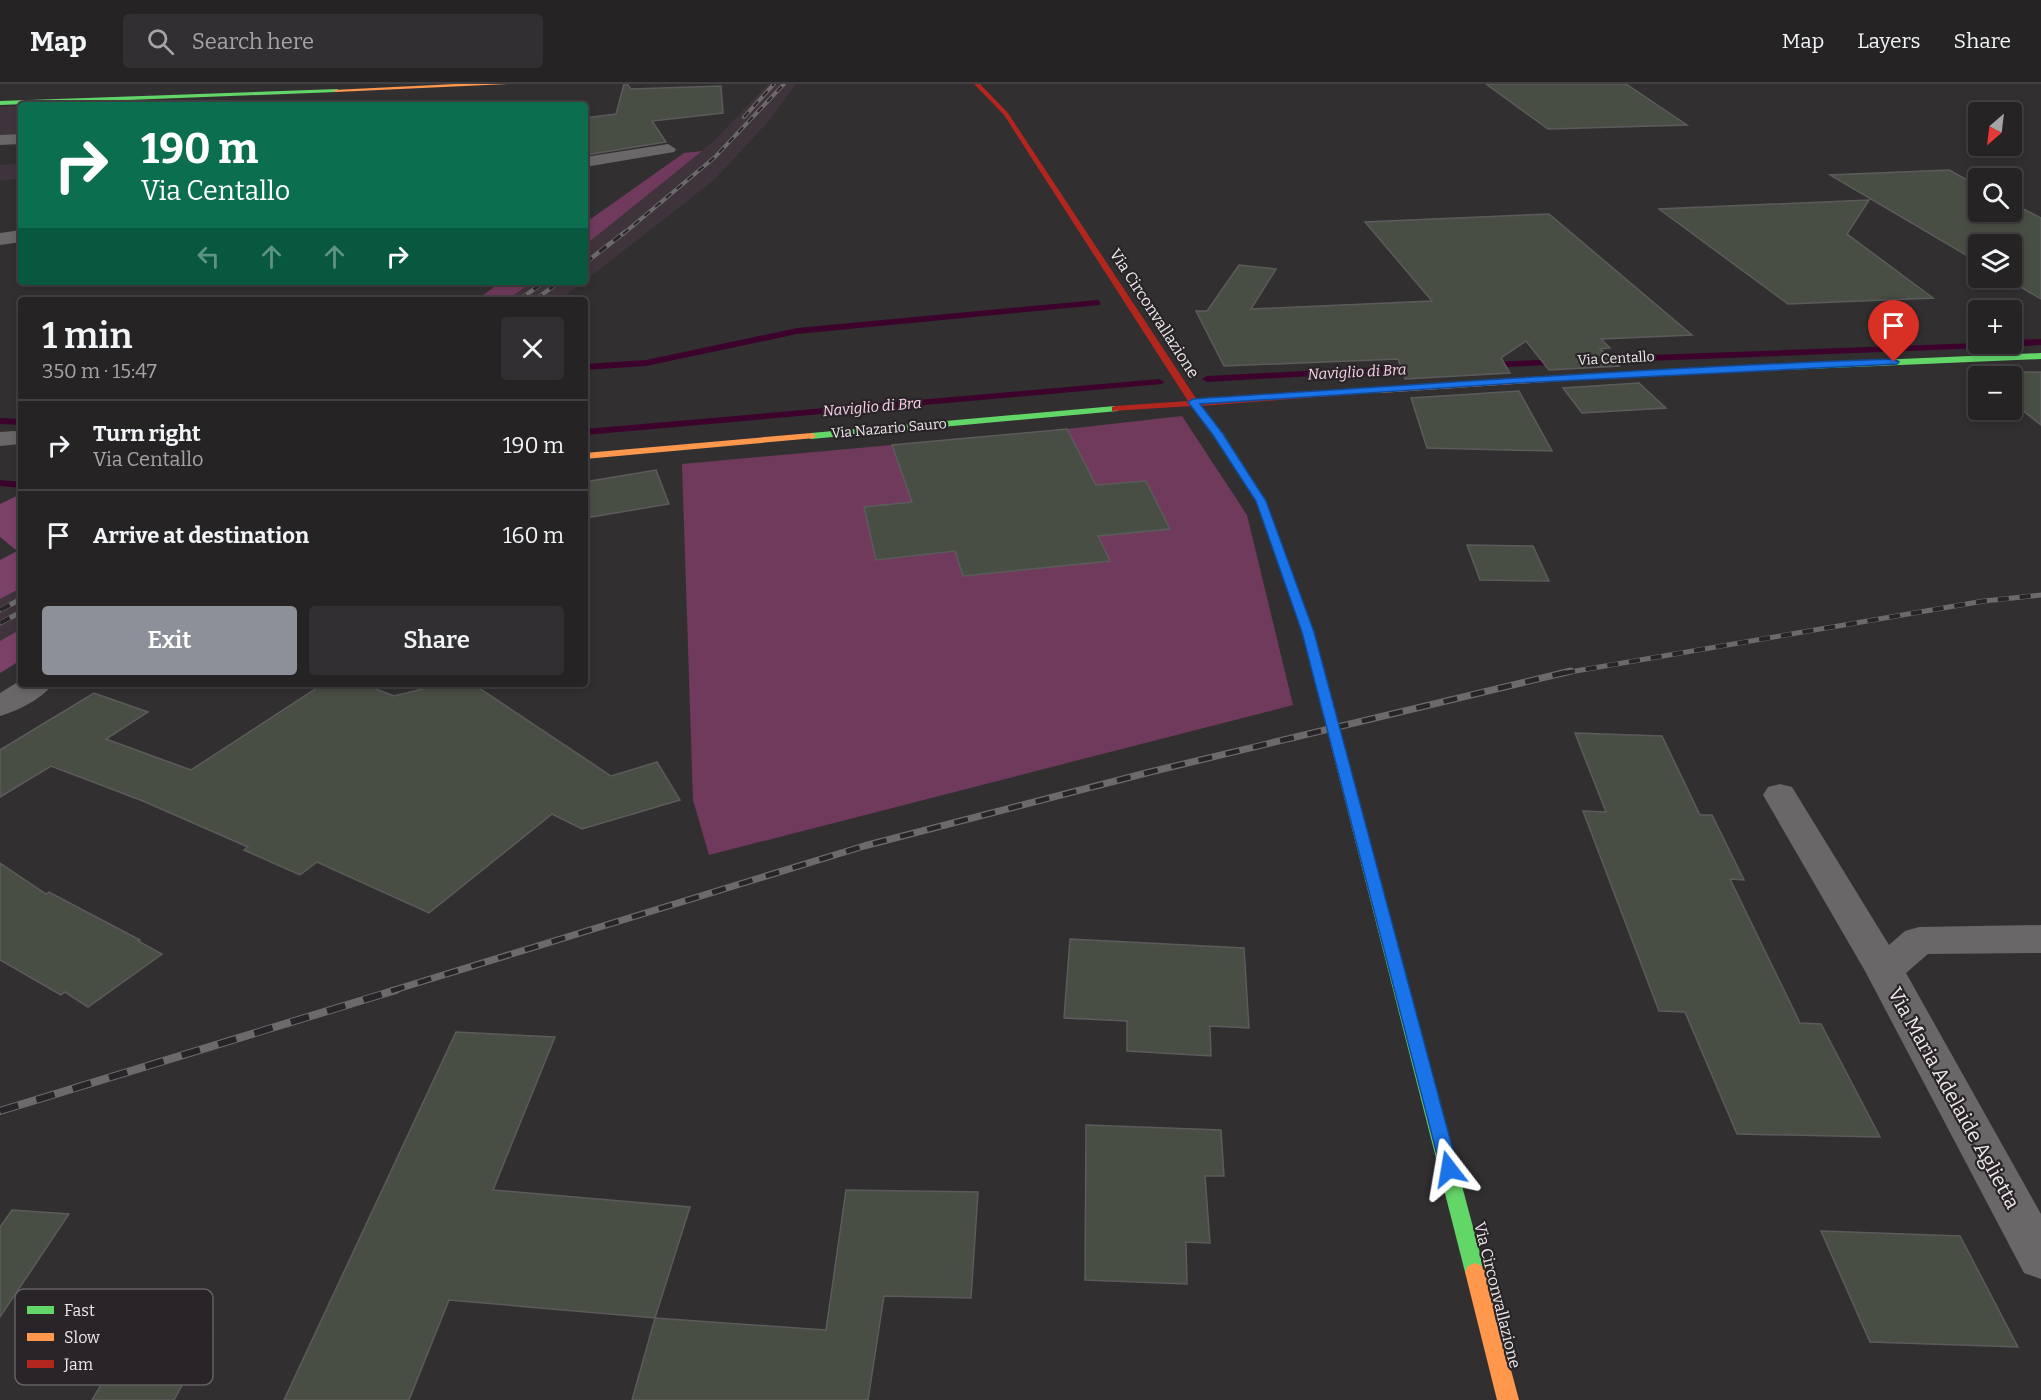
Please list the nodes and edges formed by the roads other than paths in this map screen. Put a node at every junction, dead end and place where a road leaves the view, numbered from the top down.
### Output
1 (505, 84) edge
2 (978, 84) edge
3 (1005, 94) dead end
4 (173, 100) edge
5 (58, 102) edge
6 (0, 103) edge
7 (18, 103) edge
8 (1006, 114) junction
9 (18, 139) edge
10 (0, 140) edge
11 (668, 149) dead end
12 (588, 162) edge
13 (18, 236) edge
14 (0, 239) edge
15 (2041, 356) edge
16 (1193, 402) junction
17 (588, 456) edge
18 (32, 687) edge
19 (0, 706) edge
20 (1780, 795) dead end
21 (2041, 939) edge
22 (1884, 970) junction
23 (2041, 1258) edge
24 (1508, 1400) edge

1 - 4 main road
2 - 8 main road, Via Circonvallazione
3 - 8 main road
4 - 5 main road
6 - 7 main road
8 - 16 main road, Via Circonvallazione
9 - 10 street
11 - 12 street
13 - 14 street
15 - 16 main road, Via Centallo
16 - 17 main road, Via Nazario Sauro
16 - 24 main road, Via Circonvallazione
18 - 19 street
20 - 22 street, Via Maria Adelaide Aglietta
21 - 22 street, Via Maria Adelaide Aglietta
22 - 23 street, Via Maria Adelaide Aglietta

